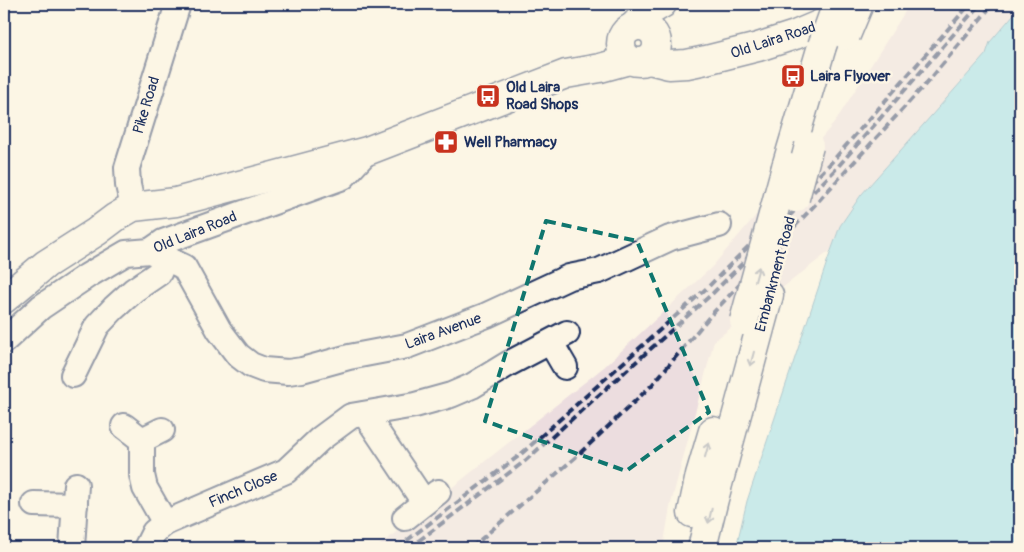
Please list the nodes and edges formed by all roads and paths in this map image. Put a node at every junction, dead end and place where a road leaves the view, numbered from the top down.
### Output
1 (178, 4) edge
2 (662, 4) edge
3 (676, 4) edge
4 (837, 4) edge
5 (859, 4) edge
6 (866, 4) edge
7 (834, 40) junction
8 (641, 43) junction
9 (367, 151) junction
10 (132, 207) junction
11 (719, 225) dead end
12 (157, 255) junction
13 (4, 299) edge
14 (4, 341) edge
15 (565, 367) dead end
16 (73, 375) dead end
17 (365, 414) junction
18 (143, 432) dead end
19 (34, 504) dead end
20 (405, 518) dead end
21 (165, 523) junction
22 (72, 548) edge
23 (146, 548) edge
24 (684, 548) edge
25 (702, 548) edge

1 - 10 street, Pike Road
2 - 8 main road, Old Laira Road
3 - 8 main road
4 - 7 main road, Embankment Road, bridge
5 - 7 main road, Embankment Road, bridge
6 - 8 main road, Old Laira Road
24 -> 7 main road, Embankment Road, bridge
7 -> 25 main road, Embankment Road, bridge
8 - 9 main road, Old Laira Road
9 - 10 main road, Old Laira Road
9 - 12 street, Old Laira Road
10 - 13 main road, Old Laira Road
11 - 12 street, Laira Avenue
12 - 14 street, Old Laira Road
12 - 16 street
15 - 17 street, Finch Close
17 - 20 street
17 - 21 street, Finch Close
18 - 21 street
19 - 22 street
21 - 23 street, Finch Close

